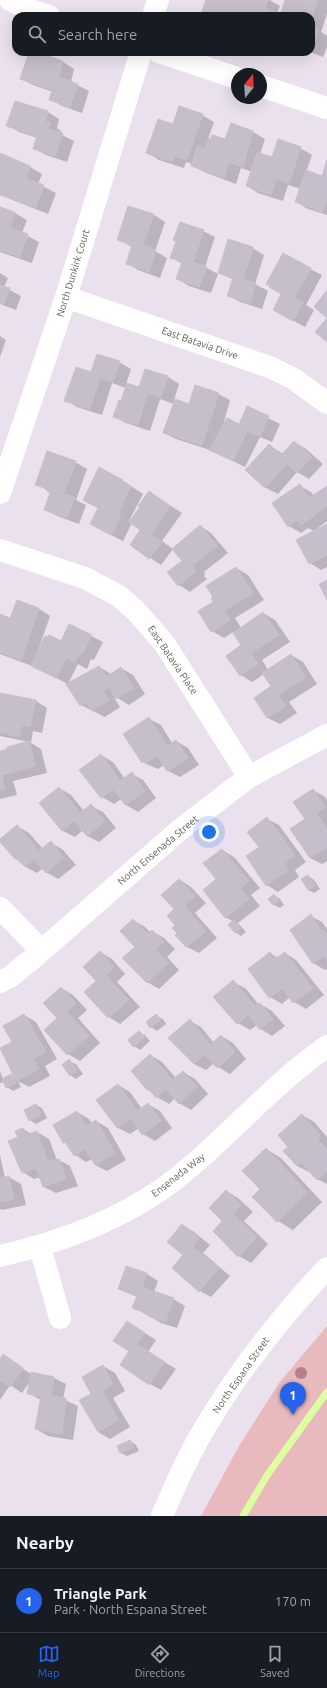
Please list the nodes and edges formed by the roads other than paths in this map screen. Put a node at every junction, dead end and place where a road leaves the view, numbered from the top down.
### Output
1 (10, 0) edge
2 (158, 0) edge
3 (36, 12) edge
4 (154, 12) edge
5 (140, 56) edge
6 (171, 56) edge
7 (231, 76) edge
8 (267, 88) edge
9 (327, 108) edge
10 (66, 297) junction
11 (327, 403) edge
12 (0, 493) edge
13 (0, 550) edge
14 (327, 735) edge
15 (249, 777) junction
16 (0, 908) edge
17 (41, 950) junction
18 (0, 982) edge
19 (327, 1046) edge
20 (40, 1247) junction
21 (0, 1256) edge
22 (327, 1268) edge
23 (60, 1318) dead end
24 (162, 1516) edge

1 - 3 street
2 - 4 street
5 - 10 street, North Dunkirk Court
6 - 7 street
8 - 9 street
10 - 11 street, East Batavia Drive
10 - 12 street, North Dunkirk Court
13 - 15 street, East Batavia Place
14 - 15 street, North Ensenada Street
15 - 17 street, North Ensenada Street
16 - 17 street
17 - 18 street, North Ensenada Street
19 - 20 street, Ensenada Way
20 - 21 street, Ensenada Way
20 - 23 street
22 - 24 street, North Espana Street

